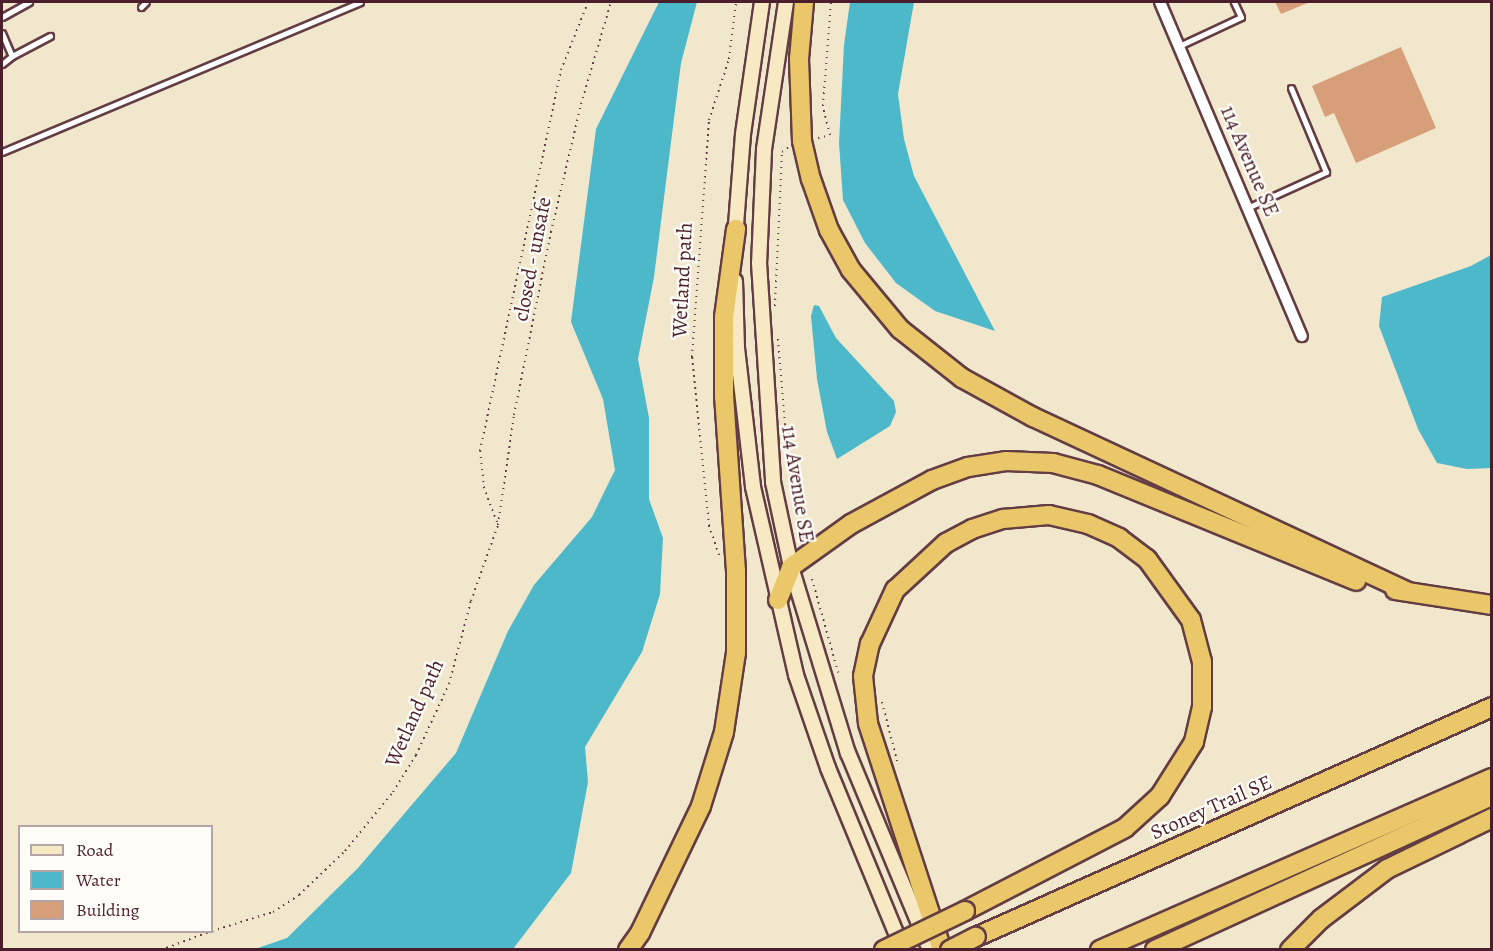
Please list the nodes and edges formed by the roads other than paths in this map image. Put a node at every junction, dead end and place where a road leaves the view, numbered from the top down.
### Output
1 (29, 2) edge
2 (146, 2) edge
3 (360, 2) edge
4 (762, 2) edge
5 (786, 2) edge
6 (804, 2) edge
7 (1160, 2) edge
8 (1234, 2) edge
9 (141, 7) dead end
10 (2, 17) edge
11 (2, 33) edge
12 (50, 36) dead end
13 (1179, 46) junction
14 (12, 56) junction
15 (2, 64) edge
16 (1291, 88) dead end
17 (2, 152) edge
18 (1247, 208) junction
19 (735, 229) junction
20 (1302, 336) dead end
21 (791, 567) junction
22 (1406, 591) junction
23 (778, 600) junction
24 (1491, 604) edge
25 (1491, 707) edge
26 (1491, 778) edge
27 (1491, 796) edge
28 (1491, 818) edge
29 (628, 950) edge
30 (884, 950) edge
31 (903, 950) edge
32 (930, 950) edge
33 (942, 950) edge
34 (950, 950) edge
35 (1100, 950) edge
36 (1155, 950) edge
37 (1290, 950) edge

1 - 10 lane
2 - 9 lane
3 - 17 lane
4 - 19 main road, 114 Avenue SE
5 - 21 main road, 114 Avenue SE
6 - 22 highway
7 - 13 street, 114 Avenue SE
8 - 13 lane
11 - 14 lane
12 - 14 lane
13 - 18 street, 114 Avenue SE
14 - 15 lane
16 - 18 lane
18 - 20 street, 114 Avenue SE
19 - 23 main road, 114 Avenue SE
19 - 29 highway
21 - 22 highway
21 - 23 highway
21 - 32 main road, 114 Avenue SE
22 - 24 highway
23 - 31 main road, 114 Avenue SE
25 - 34 highway, Stoney Trail SE, bridge
26 - 35 highway
27 - 36 highway
28 - 37 highway
30 - 33 highway, bridge

